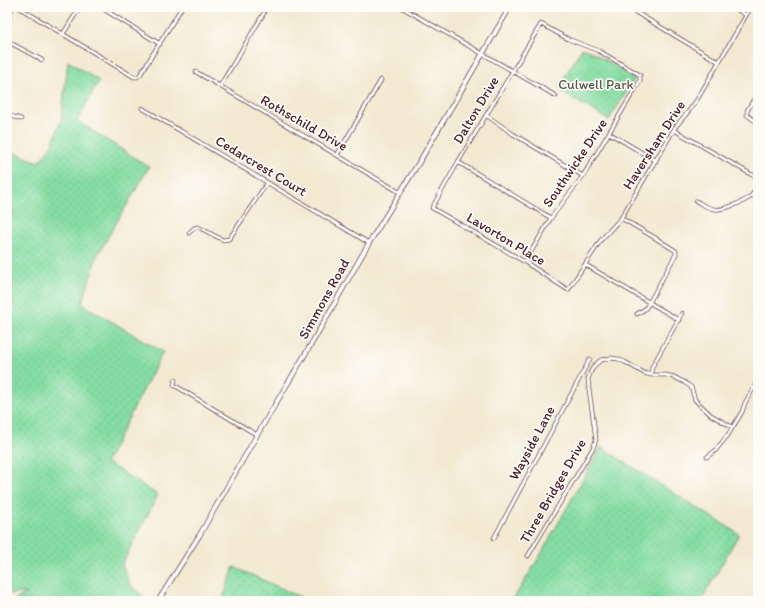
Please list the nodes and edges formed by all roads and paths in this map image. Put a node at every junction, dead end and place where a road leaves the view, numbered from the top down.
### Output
1 (14, 7) edge
2 (18, 7) edge
3 (80, 7) edge
4 (100, 7) edge
5 (180, 7) edge
6 (402, 7) edge
7 (510, 7) edge
8 (627, 7) edge
9 (734, 7) edge
10 (751, 7) edge
11 (264, 13) dead end
12 (746, 15) junction
13 (7, 25) edge
14 (64, 34) junction
15 (7, 41) edge
16 (160, 44) junction
17 (482, 54) junction
18 (42, 60) dead end
19 (719, 62) junction
20 (512, 71) junction
21 (196, 72) dead end
22 (640, 75) joint
23 (381, 80) dead end
24 (220, 86) junction
25 (758, 92) edge
26 (556, 96) dead end
27 (142, 108) dead end
28 (7, 114) edge
29 (486, 115) junction
30 (21, 119) dead end
31 (758, 123) edge
32 (674, 130) junction
33 (609, 133) junction
34 (337, 154) junction
35 (656, 161) junction
36 (458, 162) junction
37 (758, 175) edge
38 (583, 176) junction
39 (267, 183) junction
40 (758, 183) edge
41 (400, 192) junction
42 (696, 201) dead end
43 (432, 208) joint
44 (551, 218) junction
45 (621, 218) junction
46 (189, 233) dead end
47 (369, 243) junction
48 (525, 262) junction
49 (586, 265) junction
50 (568, 290) joint
51 (650, 302) junction
52 (682, 313) dead end
53 (636, 314) dead end
54 (679, 320) junction
55 (590, 359) dead end
56 (651, 375) junction
57 (174, 380) dead end
58 (758, 380) edge
59 (732, 427) junction
60 (257, 435) junction
61 (707, 457) dead end
62 (494, 538) dead end
63 (528, 556) dead end
64 (158, 601) edge

1 - 13 street
2 - 14 street
3 - 14 street
4 - 16 street
5 - 16 street
6 - 17 street
7 - 17 street, Simmons Road
8 - 19 street
9 - 12 street
10 - 12 street, Haversham Drive
11 - 24 street
12 - 19 street, Haversham Drive
14 - 16 street
15 - 18 street
17 - 20 street
17 - 41 street, Simmons Road
19 - 32 street, Haversham Drive
20 - 22 street, Dalton Drive
20 - 26 street
20 - 29 street, Dalton Drive
21 - 24 street, Rothschild Drive
22 - 33 street, Southwicke Drive
23 - 34 street
24 - 34 street, Rothschild Drive
25 - 31 street
27 - 39 street, Cedarcrest Court
28 - 30 street
29 - 36 street, Dalton Drive
29 - 38 street
32 - 35 street, Haversham Drive
32 - 37 street
33 - 35 street
33 - 38 street, Southwicke Drive
34 - 41 street, Rothschild Drive
35 - 45 street, Haversham Drive
36 - 43 street, Dalton Drive
36 - 44 street
38 - 44 street, Southwicke Drive
39 - 46 street
39 - 47 street, Cedarcrest Court
40 - 42 street
41 - 47 street, Simmons Road
43 - 48 street, Lavorton Place
44 - 48 street, Southwicke Drive
45 - 49 street, Haversham Drive
45 - 51 street
47 - 60 street, Simmons Road
48 - 50 street, Lavorton Place
49 - 50 street, Haversham Drive
49 - 51 street
51 - 53 street
51 - 54 street
52 - 54 street
54 - 56 street
55 - 62 street, Wayside Lane
56 - 59 street, Three Bridges Drive
56 - 63 street, Three Bridges Drive
57 - 60 street
58 - 59 street
59 - 61 street
60 - 64 street, Simmons Road

